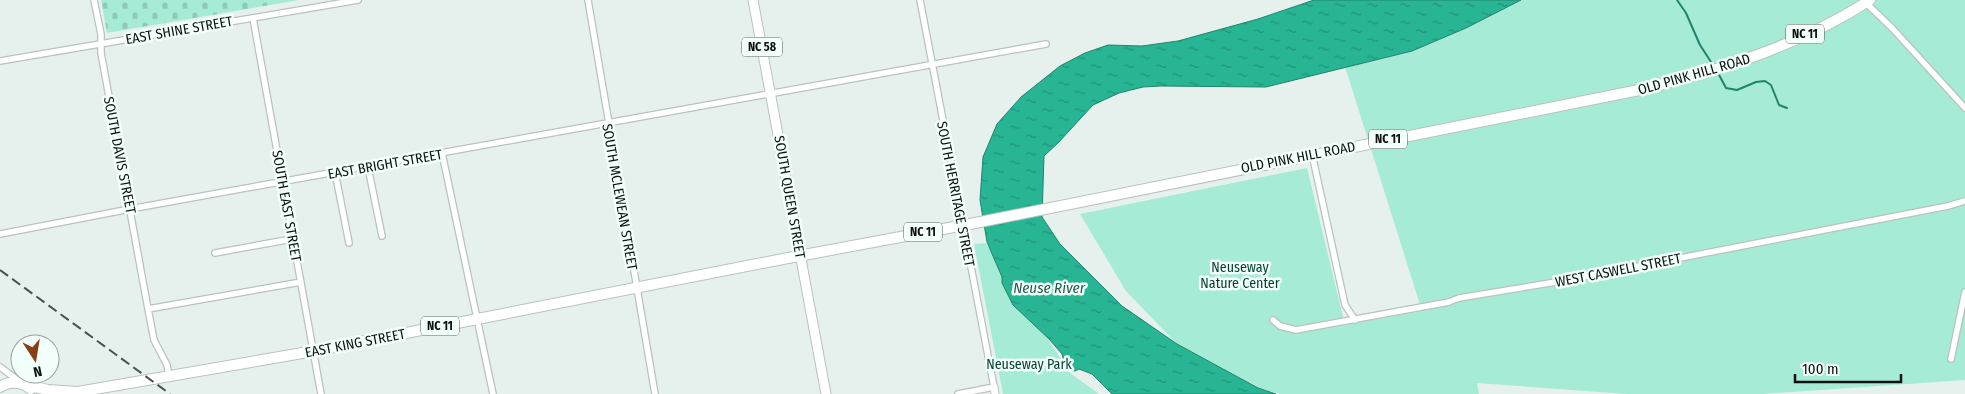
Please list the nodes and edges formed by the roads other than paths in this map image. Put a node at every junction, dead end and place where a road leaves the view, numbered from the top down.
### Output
1 (94, 0) edge
2 (358, 0) edge
3 (588, 0) edge
4 (753, 0) edge
5 (920, 0) edge
6 (1868, 1) edge
7 (253, 18) junction
8 (101, 44) junction
9 (1046, 44) dead end
10 (0, 61) edge
11 (932, 65) junction
12 (770, 94) junction
13 (1965, 108) edge
14 (608, 122) junction
15 (442, 154) junction
16 (1312, 154) junction
17 (368, 167) junction
18 (335, 172) junction
19 (282, 182) junction
20 (1965, 201) edge
21 (130, 209) junction
22 (966, 224) junction
23 (0, 234) edge
24 (382, 236) dead end
25 (292, 239) junction
26 (349, 243) dead end
27 (215, 253) dead end
28 (800, 255) junction
29 (301, 282) junction
30 (636, 287) junction
31 (1965, 292) edge
32 (148, 309) junction
33 (476, 320) junction
34 (1273, 320) dead end
35 (1354, 320) junction
36 (314, 351) junction
37 (1951, 359) dead end
38 (169, 376) junction
39 (24, 384) joint
40 (994, 391) edge
41 (77, 393) edge
42 (35, 394) edge
43 (321, 394) edge
44 (492, 394) edge
45 (655, 394) edge
46 (826, 394) edge
47 (958, 394) edge

1 - 8 street, SOUTH DAVIS STREET
2 - 7 street, EAST SHINE STREET
3 - 14 street, SOUTH MCLEWEAN STREET
4 - 12 main road, SOUTH QUEEN STREET / NC 58
5 - 11 street, SOUTH HERRITAGE STREET
6 - 13 street
6 - 16 highway, OLD PINK HILL ROAD / NC 11
7 - 8 street, EAST SHINE STREET
7 - 19 street, SOUTH EAST STREET
8 - 10 street, EAST SHINE STREET
8 - 21 street, SOUTH DAVIS STREET
9 - 11 street, EAST BRIGHT STREET
11 - 12 street, EAST BRIGHT STREET
11 - 22 street, SOUTH HERRITAGE STREET
12 - 14 street, EAST BRIGHT STREET
12 - 28 main road, SOUTH QUEEN STREET / NC 58
14 - 15 street, EAST BRIGHT STREET
14 - 30 street, SOUTH MCLEWEAN STREET
15 - 17 street, EAST BRIGHT STREET
15 - 33 street
16 - 22 highway, OLD PINK HILL ROAD / NC 11
16 - 35 street
17 - 18 street, EAST BRIGHT STREET
17 - 24 street
18 - 19 street, EAST BRIGHT STREET
18 - 26 street
19 - 21 street, EAST BRIGHT STREET
19 - 25 street, SOUTH EAST STREET
20 - 35 street, WEST CASWELL STREET
21 - 23 street, EAST BRIGHT STREET
21 - 32 street, SOUTH DAVIS STREET
22 - 28 highway, OLD PINK HILL ROAD / NC 11
22 - 40 street, SOUTH HERRITAGE STREET
25 - 27 street
25 - 29 street, SOUTH EAST STREET
28 - 30 highway, EAST KING STREET / NC 11
28 - 46 main road, SOUTH QUEEN STREET / NC 58
29 - 32 street
29 - 36 street, SOUTH EAST STREET
30 - 33 highway, EAST KING STREET / NC 11
30 - 45 street, SOUTH MCLEWEAN STREET
31 - 37 street
32 - 38 street, SOUTH DAVIS STREET
33 - 36 highway, EAST KING STREET / NC 11
33 - 44 street
34 - 35 street, WEST CASWELL STREET
36 - 38 highway, EAST KING STREET / NC 11
36 - 43 street, SOUTH EAST STREET
38 - 41 highway, EAST KING STREET / NC 11
39 - 41 highway, EAST KING STREET / NC 11
39 - 42 highway
40 - 47 street

